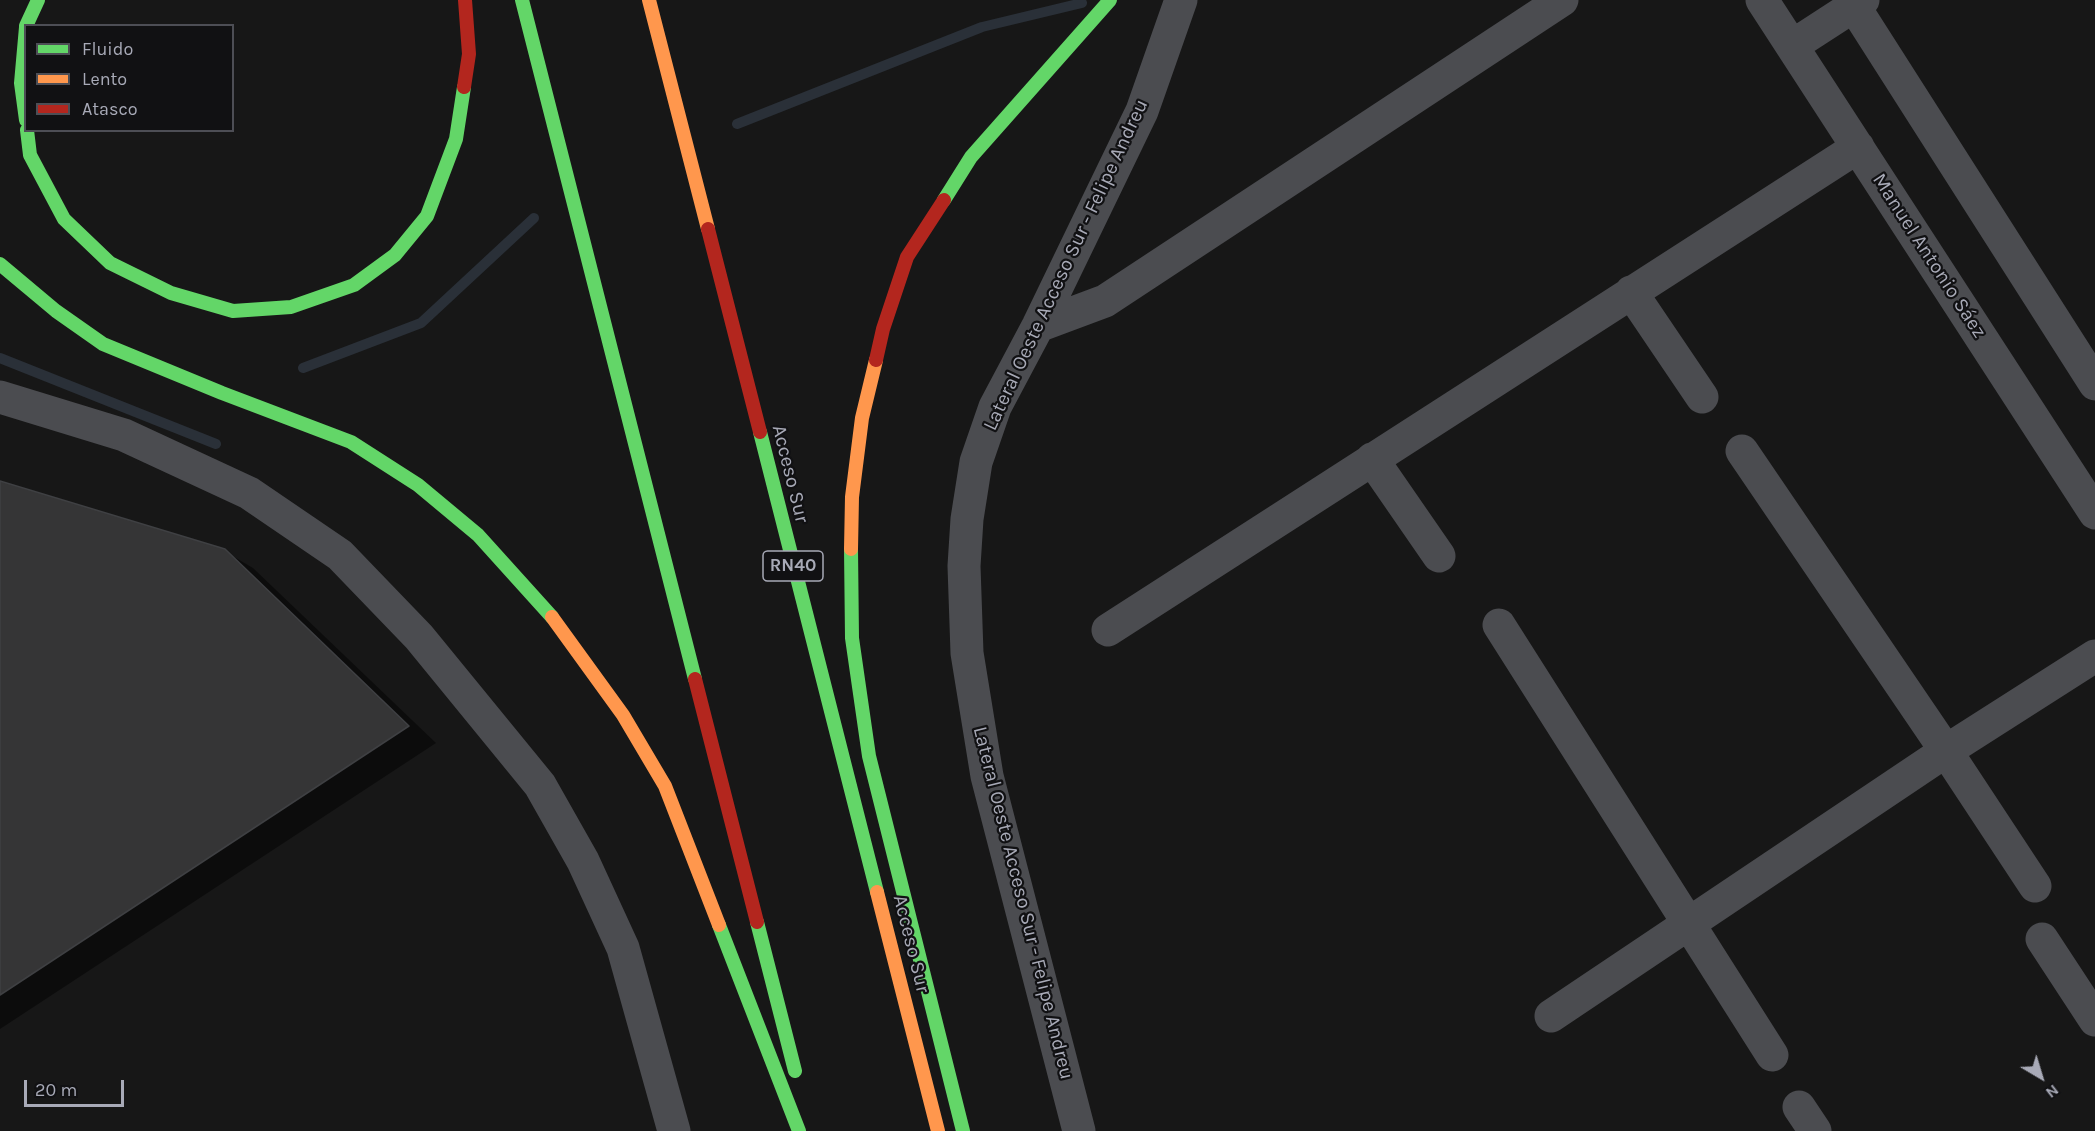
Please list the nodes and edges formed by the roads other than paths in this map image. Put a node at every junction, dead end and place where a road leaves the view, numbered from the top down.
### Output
1 (38, 0) edge
2 (465, 0) edge
3 (522, 0) edge
4 (649, 0) edge
5 (1110, 0) edge
6 (1181, 0) edge
7 (1562, 0) edge
8 (1762, 0) edge
9 (1856, 2) edge
10 (27, 24) edge
11 (1792, 46) junction
12 (24, 49) edge
13 (24, 105) edge
14 (27, 132) edge
15 (1858, 147) junction
16 (0, 264) edge
17 (1631, 292) junction
18 (1038, 326) junction
19 (2095, 384) edge
20 (1702, 397) dead end
21 (0, 398) edge
22 (1742, 451) dead end
23 (1372, 459) junction
24 (2095, 513) edge
25 (1439, 556) dead end
26 (1499, 625) dead end
27 (1108, 630) dead end
28 (2095, 656) edge
29 (1946, 751) junction
30 (2035, 886) dead end
31 (1688, 925) junction
32 (2042, 939) dead end
33 (1551, 1016) dead end
34 (2095, 1020) edge
35 (1772, 1055) dead end
36 (798, 1085) dead end
37 (804, 1108) dead end
38 (674, 1131) edge
39 (799, 1131) edge
40 (810, 1131) edge
41 (938, 1131) edge
42 (963, 1131) edge
43 (1079, 1131) edge

1 - 10 highway
2 - 14 highway
3 - 36 highway
4 - 41 highway, Acceso Sur / RN40
5 - 42 highway
6 - 18 street, Lateral Oeste Acceso Sur - Felipe Andreu
7 - 18 street
8 - 11 street, Manuel Antonio Sáez
9 - 11 street
9 - 19 street
11 - 15 street, Manuel Antonio Sáez
12 - 13 highway
15 - 17 street
15 - 24 street, Manuel Antonio Sáez
16 - 39 highway
17 - 20 street
17 - 23 street
18 - 43 street, Lateral Oeste Acceso Sur - Felipe Andreu
21 - 38 street
22 - 29 street
23 - 25 street
23 - 27 street
26 - 31 street
28 - 29 street
29 - 30 street
29 - 31 street
31 - 33 street
31 - 35 street
32 - 34 street
37 - 40 highway

